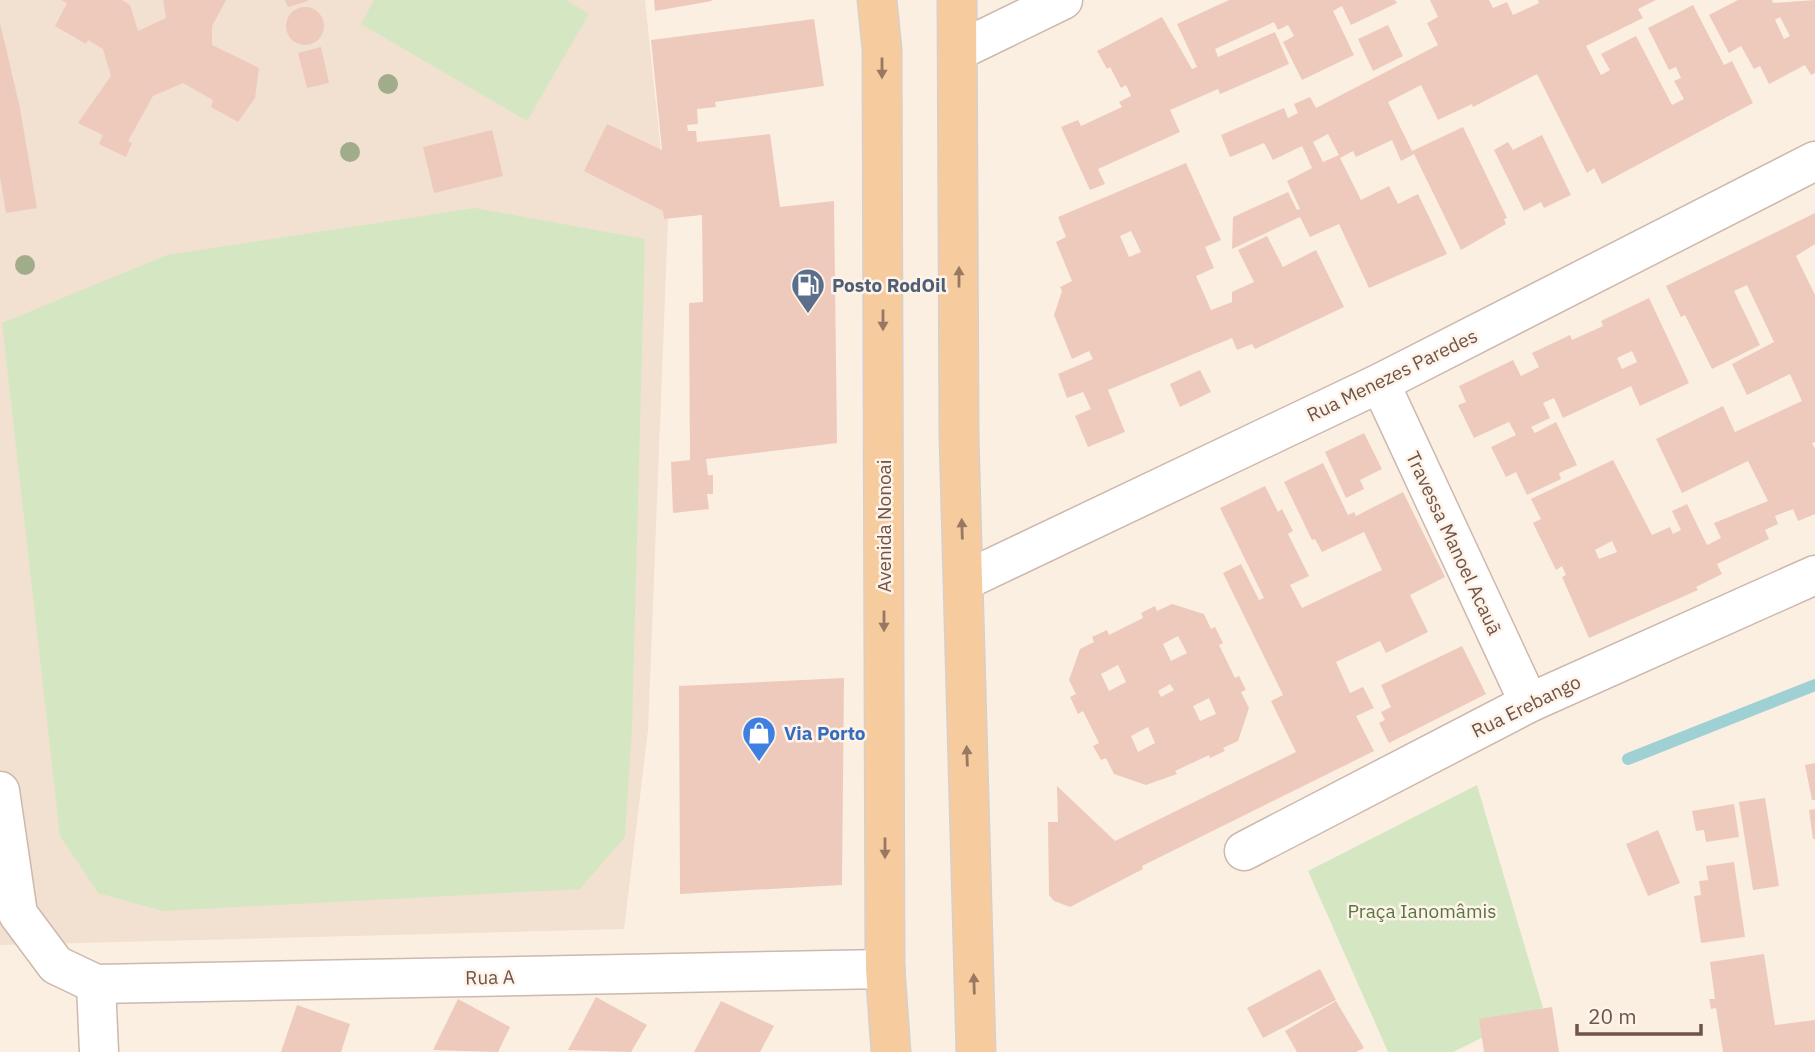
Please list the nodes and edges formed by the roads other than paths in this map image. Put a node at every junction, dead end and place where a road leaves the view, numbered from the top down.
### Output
1 (877, 0) edge
2 (957, 0) edge
3 (1063, 0) edge
4 (958, 51) junction
5 (1815, 161) edge
6 (1380, 383) junction
7 (1815, 575) edge
8 (964, 581) junction
9 (1529, 702) junction
10 (0, 791) edge
11 (1244, 851) dead end
12 (885, 969) junction
13 (96, 984) junction
14 (99, 1052) edge
15 (891, 1052) edge
16 (976, 1052) edge

1 -> 12 main road, Avenida Nonoai
2 - 4 main road
3 - 4 street
8 -> 4 main road
5 - 6 street, Rua Menezes Paredes
6 - 8 street, Rua Menezes Paredes
6 - 9 street, Travessa Manoel Acauã
7 - 9 street, Rua Erebango
16 -> 8 main road
9 - 11 street, Rua Erebango
10 - 13 street
12 - 13 street, Rua A
12 - 15 main road, Avenida Nonoai
13 - 14 street

